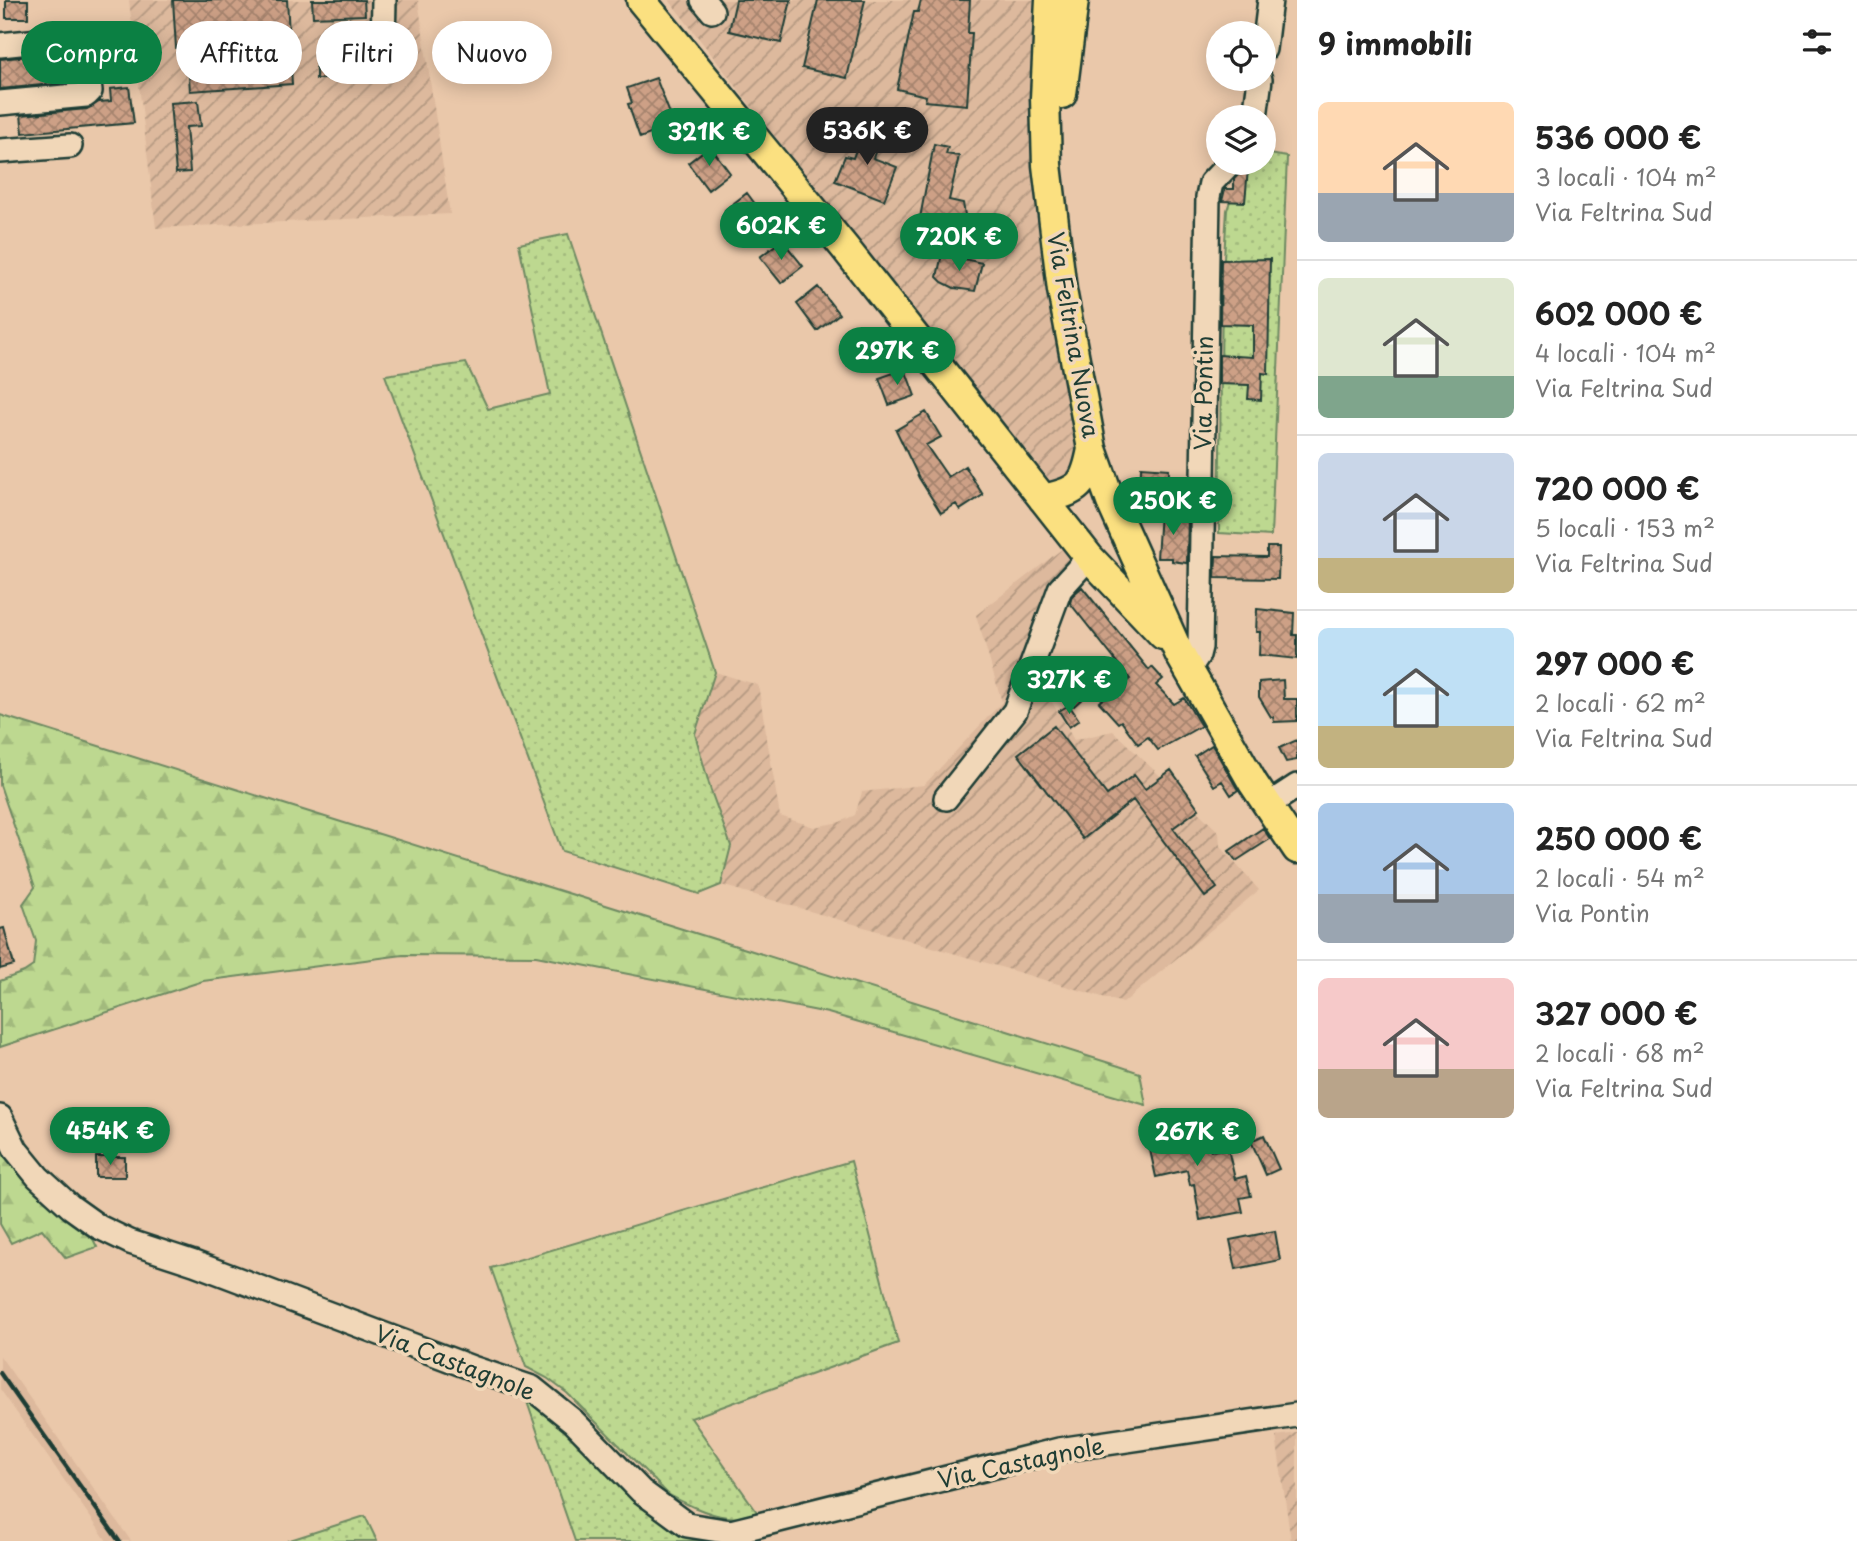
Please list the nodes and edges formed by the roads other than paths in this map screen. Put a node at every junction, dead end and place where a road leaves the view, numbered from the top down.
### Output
1 (384, 0) edge
2 (641, 0) edge
3 (1049, 0) edge
4 (1074, 0) edge
5 (1270, 0) edge
6 (384, 21) edge
7 (1267, 21) edge
8 (0, 45) edge
9 (0, 103) edge
10 (70, 146) dead end
11 (0, 151) edge
12 (1219, 175) edge
13 (1056, 247) junction
14 (1092, 449) junction
15 (1043, 499) junction
16 (1089, 557) junction
17 (1183, 662) junction
18 (1297, 786) edge
19 (1261, 794) junction
20 (946, 798) dead end
21 (1297, 848) edge
22 (0, 1117) edge
23 (1297, 1415) edge

1 - 6 street
2 - 15 main road
3 - 13 main road, Via Feltrina Nuova
4 - 13 main road
5 - 7 street
8 - 9 street
10 - 11 street
12 - 17 street, Via Pontin
13 - 14 main road, Via Feltrina Nuova
14 - 15 main road
14 - 17 main road, Via Feltrina Nuova
15 - 16 main road
16 - 17 main road
16 - 20 street
17 - 19 main road
18 - 19 street
19 - 21 main road
22 - 23 street, Via Castagnole

